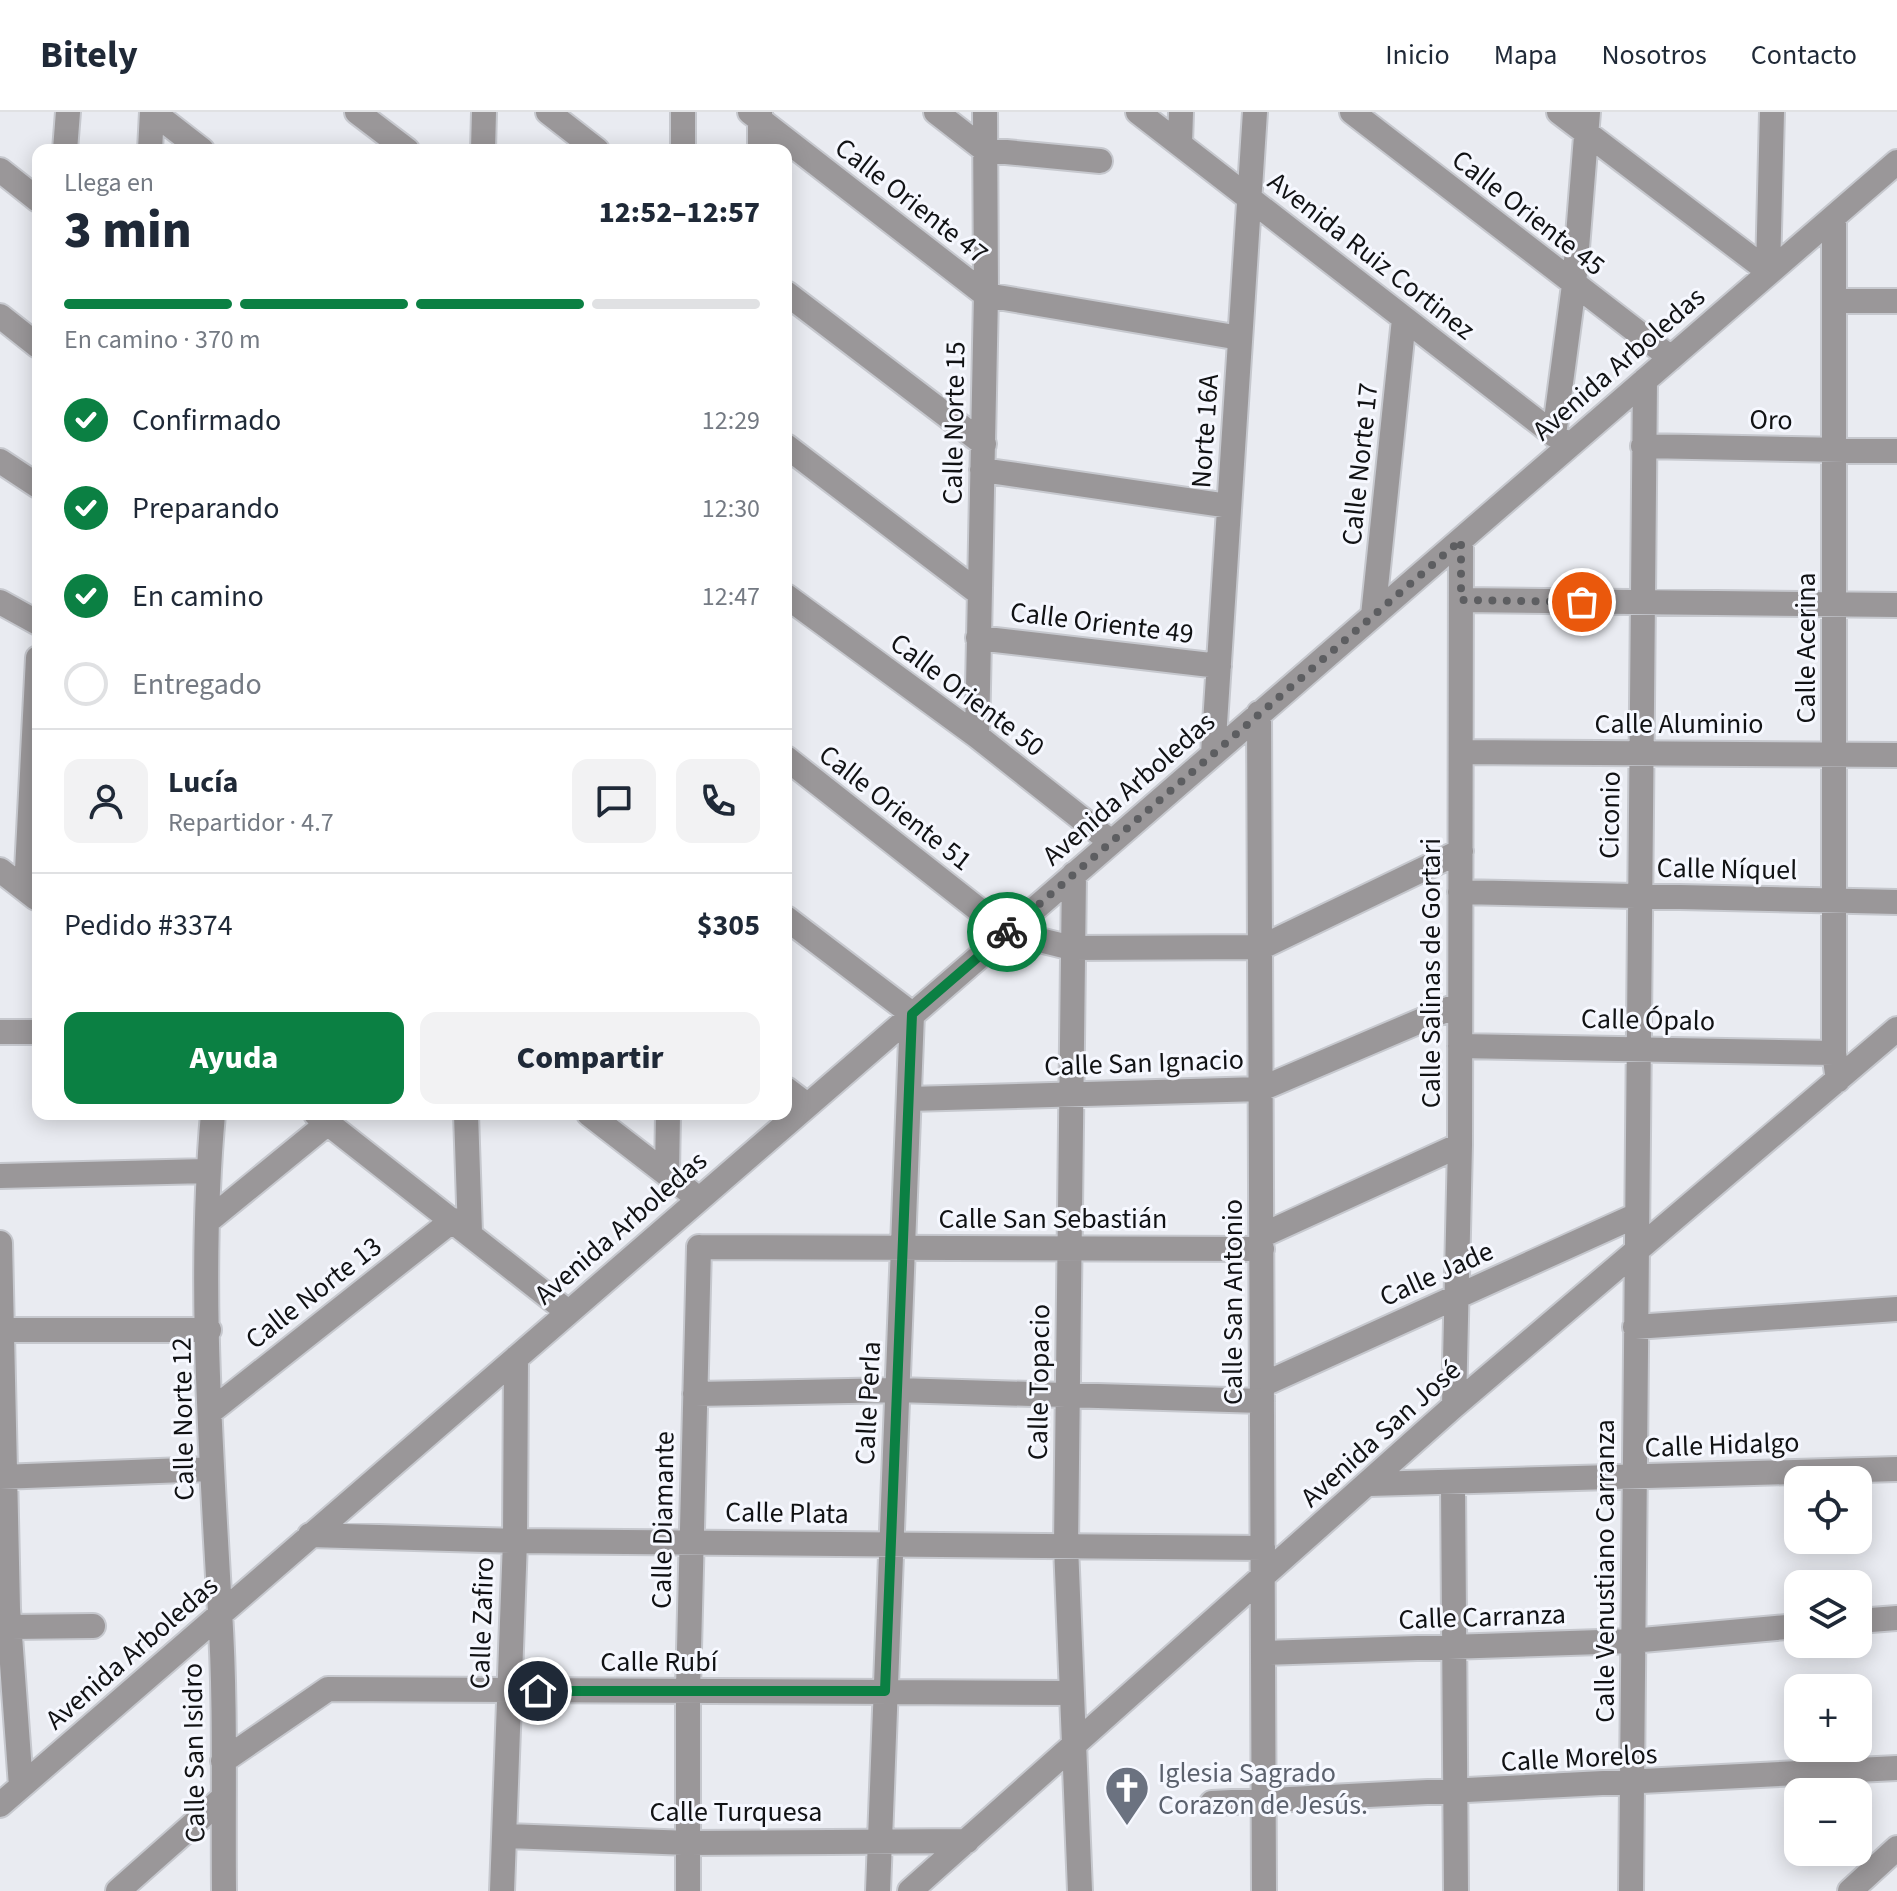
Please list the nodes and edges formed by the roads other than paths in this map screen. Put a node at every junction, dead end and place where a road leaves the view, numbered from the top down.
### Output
1 (68, 112) edge
2 (153, 112) edge
3 (357, 112) edge
4 (484, 112) edge
5 (548, 112) edge
6 (683, 112) edge
7 (936, 112) edge
8 (985, 112) edge
9 (1138, 112) edge
10 (1181, 112) edge
11 (1255, 112) edge
12 (1352, 112) edge
13 (1559, 112) edge
14 (1771, 113) edge
15 (757, 114) edge
16 (1588, 122) edge
17 (65, 144) edge
18 (150, 144) edge
19 (194, 144) edge
20 (399, 144) edge
21 (483, 144) edge
22 (589, 144) edge
23 (683, 144) edge
24 (760, 144) edge
25 (1180, 144) junction
26 (985, 150) junction
27 (1100, 161) dead end
28 (1897, 162) edge
29 (0, 170) edge
30 (32, 195) edge
31 (1250, 198) junction
32 (1834, 217) junction
33 (1768, 271) junction
34 (1574, 285) junction
35 (986, 295) junction
36 (792, 298) edge
37 (1834, 301) junction
38 (1897, 301) edge
39 (0, 316) edge
40 (1404, 319) junction
41 (1240, 338) junction
42 (32, 341) edge
43 (1671, 358) junction
44 (1645, 380) junction
45 (1561, 440) junction
46 (984, 444) junction
47 (1643, 446) junction
48 (1834, 450) junction
49 (792, 451) edge
50 (1897, 451) edge
51 (0, 461) edge
52 (982, 470) junction
53 (32, 482) edge
54 (1229, 506) junction
55 (1461, 540) junction
56 (979, 593) junction
57 (792, 600) edge
58 (1461, 600) junction
59 (0, 602) edge
60 (1642, 602) junction
61 (1835, 604) junction
62 (1897, 605) edge
63 (1373, 616) junction
64 (32, 620) edge
65 (978, 638) junction
66 (1219, 666) junction
67 (1259, 713) junction
68 (977, 736) junction
69 (1461, 752) junction
70 (1640, 753) junction
71 (1213, 754) junction
72 (1835, 754) junction
73 (1897, 755) edge
74 (792, 763) edge
75 (1111, 842) junction
76 (1461, 851) junction
77 (0, 870) edge
78 (1074, 874) junction
79 (1460, 892) junction
80 (32, 895) edge
81 (1638, 896) junction
82 (1836, 900) junction
83 (1897, 902) edge
84 (792, 923) edge
85 (1007, 932) junction
86 (1262, 947) junction
87 (1072, 948) junction
88 (1460, 1004) junction
89 (912, 1014) junction
90 (1897, 1029) edge
91 (0, 1032) edge
92 (32, 1032) edge
93 (1460, 1046) junction
94 (1637, 1049) junction
95 (1834, 1053) junction
96 (1838, 1080) junction
97 (1261, 1089) junction
98 (792, 1094) edge
99 (1071, 1094) junction
100 (909, 1099) junction
101 (807, 1105) junction
102 (792, 1118) edge
103 (212, 1120) edge
104 (320, 1120) edge
105 (325, 1120) edge
106 (466, 1120) edge
107 (597, 1120) edge
108 (668, 1120) edge
109 (790, 1120) edge
110 (1460, 1145) junction
111 (208, 1171) junction
112 (667, 1174) junction
113 (0, 1176) edge
114 (699, 1199) junction
115 (1635, 1216) junction
116 (675, 1220) junction
117 (208, 1221) junction
118 (461, 1226) junction
119 (1262, 1242) junction
120 (0, 1243) edge
121 (699, 1247) junction
122 (904, 1248) junction
123 (1071, 1249) junction
124 (1635, 1251) junction
125 (1454, 1297) junction
126 (1897, 1309) edge
127 (568, 1312) junction
128 (1635, 1327) junction
129 (1, 1330) edge
130 (209, 1330) junction
131 (516, 1358) junction
132 (897, 1390) junction
133 (1262, 1393) junction
134 (695, 1394) junction
135 (1067, 1395) junction
136 (1454, 1406) junction
137 (210, 1412) junction
138 (211, 1469) junction
139 (1897, 1469) edge
140 (3, 1477) edge
141 (1635, 1477) junction
142 (1369, 1484) junction
143 (1453, 1484) junction
144 (310, 1535) junction
145 (691, 1540) junction
146 (515, 1541) junction
147 (891, 1543) junction
148 (1066, 1546) junction
149 (1263, 1548) junction
150 (1263, 1577) junction
151 (221, 1615) junction
152 (6, 1617) edge
153 (1897, 1618) edge
154 (1872, 1620) edge
155 (93, 1626) dead end
156 (1784, 1627) edge
157 (1631, 1641) junction
158 (1454, 1647) junction
159 (1263, 1653) junction
160 (688, 1690) junction
161 (508, 1691) junction
162 (885, 1691) junction
163 (1070, 1693) junction
164 (1075, 1748) junction
165 (223, 1761) junction
166 (1897, 1768) edge
167 (1634, 1784) junction
168 (21, 1786) junction
169 (1454, 1793) junction
170 (223, 1798) junction
171 (1263, 1798) junction
172 (1212, 1803) dead end
173 (0, 1805) edge
174 (505, 1836) junction
175 (967, 1841) junction
176 (879, 1842) junction
177 (689, 1843) junction
178 (1897, 1848) edge
179 (118, 1891) edge
180 (224, 1891) edge
181 (502, 1891) edge
182 (688, 1891) edge
183 (878, 1891) edge
184 (910, 1891) edge
185 (1080, 1891) edge
186 (1264, 1891) edge
187 (1456, 1891) edge
188 (1631, 1891) edge
189 (1850, 1891) edge

1 - 17 street
2 - 18 street
2 - 19 street
3 - 20 street
4 - 21 street
5 - 22 street
6 - 23 street
7 - 26 street
8 - 26 street, Calle Norte 15
9 - 25 street, Avenida Ruiz Cortinez
10 - 25 street
11 - 31 street, Norte 16A
12 - 34 street, Calle Oriente 45
13 - 16 street
14 - 33 street
15 - 24 street
15 - 35 street, Calle Oriente 47
16 - 33 street
16 - 34 street
25 - 31 street, Avenida Ruiz Cortinez
26 - 27 street
26 - 35 street, Calle Norte 15
28 - 32 street, Avenida Arboledas
29 - 30 street
31 - 40 street, Avenida Ruiz Cortinez
31 - 41 street, Norte 16A
32 - 33 street, Avenida Arboledas
32 - 37 street, Calle Acerina
33 - 43 street, Avenida Arboledas
34 - 43 street, Calle Oriente 45
34 - 45 street
35 - 41 street, Calle Oriente 47
35 - 46 street, Calle Norte 15
36 - 46 street
37 - 38 street
37 - 48 street, Calle Acerina
39 - 42 street
40 - 45 street, Avenida Ruiz Cortinez
40 - 63 street, Calle Norte 17
41 - 54 street, Norte 16A
43 - 44 street, Avenida Arboledas
44 - 45 street, Avenida Arboledas
44 - 47 street, Ciconio
45 - 55 street, Avenida Arboledas
46 - 52 street, Calle Norte 15
47 - 48 street, Oro
47 - 60 street, Ciconio
48 - 50 street, Oro
48 - 61 street, Calle Acerina
49 - 56 street, Calle Oriente 49
51 - 53 street
52 - 54 street
52 - 56 street, Calle Norte 15
54 - 66 street, Norte 16A
55 - 58 street, Calle Salinas de Gortari
55 - 63 street, Avenida Arboledas
56 - 65 street, Calle Norte 15
57 - 68 street, Calle Oriente 50
58 - 60 street
58 - 69 street, Calle Salinas de Gortari
59 - 64 street
60 - 61 street
60 - 70 street, Ciconio
61 - 62 street
61 - 72 street, Calle Acerina
63 - 67 street, Avenida Arboledas
65 - 66 street, Calle Oriente 49
65 - 68 street, Calle Norte 15
66 - 71 street, Norte 16A
67 - 71 street, Avenida Arboledas
67 - 86 street, Calle San Antonio
68 - 75 street, Calle Oriente 50
69 - 70 street, Calle Aluminio
69 - 76 street, Calle Salinas de Gortari
70 - 72 street, Calle Aluminio
70 - 81 street, Ciconio
71 - 75 street, Avenida Arboledas
72 - 73 street, Calle Aluminio
72 - 82 street, Calle Acerina
74 - 85 street, Calle Oriente 51
75 - 78 street, Avenida Arboledas
76 - 79 street, Calle Salinas de Gortari
76 - 86 street
77 - 80 street
78 - 85 street, Avenida Arboledas
78 - 87 street, Calle Topacio
79 - 81 street, Calle Níquel
79 - 88 street, Calle Salinas de Gortari
81 - 82 street, Calle Níquel
81 - 94 street, Ciconio
82 - 83 street, Calle Níquel
82 - 95 street, Calle Acerina
84 - 89 street
85 - 87 street
85 - 89 street, Avenida Arboledas
86 - 87 street
86 - 97 street, Calle San Antonio
87 - 99 street, Calle Topacio
88 - 93 street, Calle Salinas de Gortari
88 - 97 street, Calle San Ignacio
89 - 100 street, Calle Perla
89 - 101 street, Avenida Arboledas
90 - 96 street, Avenida San José
91 - 92 street
93 - 94 street, Calle Ópalo
93 - 110 street, Calle Salinas de Gortari
94 - 95 street, Calle Ópalo
94 - 115 street, Ciconio
95 - 96 street, Calle Acerina
96 - 124 street, Avenida San José
97 - 99 street, Calle San Ignacio
97 - 119 street, Calle San Antonio
98 - 101 street
99 - 100 street, Calle San Ignacio
99 - 123 street, Calle Topacio
100 - 122 street, Calle Perla
101 - 102 street, Avenida Arboledas
103 - 111 street, Calle Norte 12
104 - 117 street
105 - 118 street
106 - 118 street
107 - 112 street
108 - 112 street
109 - 114 street, Avenida Arboledas
110 - 119 street, Calle San Sebastián
110 - 125 street, Calle Salinas de Gortari
111 - 113 street
111 - 117 street, Calle Norte 12
112 - 114 street
114 - 116 street, Avenida Arboledas
115 - 124 street, Ciconio
115 - 125 street, Calle Jade
116 - 121 street
116 - 127 street, Avenida Arboledas
117 - 130 street, Calle Norte 12
118 - 127 street
118 - 137 street, Calle Norte 13
119 - 123 street, Calle San Sebastián
119 - 133 street, Calle San Antonio
120 - 129 street
121 - 122 street, Calle San Sebastián
121 - 134 street, Calle Diamante
122 - 123 street, Calle San Sebastián
122 - 132 street, Calle Perla
123 - 135 street, Calle Topacio
124 - 128 street, Calle Venustiano Carranza
124 - 136 street, Avenida San José
125 - 133 street, Calle Jade
125 - 136 street, Calle Salinas de Gortari
126 - 128 street
127 - 131 street, Avenida Arboledas
128 - 141 street, Calle Venustiano Carranza
129 - 130 street
129 - 140 street
130 - 137 street, Calle Norte 12
131 - 144 street, Avenida Arboledas
131 - 146 street, Calle Zafiro
132 - 134 street, Calle Jade
132 - 135 street, Calle Jade
132 - 147 street, Calle Perla
133 - 135 street, Calle Jade
133 - 149 street, Calle San Antonio
134 - 145 street, Calle Diamante
135 - 148 street, Calle Topacio
136 - 142 street, Avenida San José
137 - 138 street, Calle Norte 12
138 - 140 street
138 - 151 street, Calle Norte 12
139 - 141 street, Calle Hidalgo
140 - 152 street
141 - 143 street, Calle Hidalgo
141 - 157 street, Calle Venustiano Carranza
142 - 143 street, Calle Hidalgo
142 - 150 street, Avenida San José
143 - 158 street
144 - 146 street, Calle Plata
144 - 151 street, Avenida Arboledas
145 - 146 street, Calle Plata
145 - 147 street, Calle Plata
145 - 160 street, Calle Diamante
146 - 161 street, Calle Zafiro
147 - 148 street, Calle Plata
147 - 162 street, Calle Perla
148 - 149 street, Calle Plata
148 - 163 street, Calle Topacio
149 - 150 street, Calle San Antonio
150 - 159 street, Calle San Antonio
150 - 164 street, Avenida San José
151 - 165 street, Calle San Isidro
151 - 168 street, Avenida Arboledas
152 - 155 street
152 - 168 street
153 - 154 street
156 - 157 street, Calle Carranza
157 - 158 street, Calle Carranza
157 - 167 street, Calle Venustiano Carranza
158 - 159 street, Calle Carranza
158 - 169 street
159 - 171 street, Calle San Antonio
160 - 161 street, Calle Rubí
160 - 162 street, Calle Rubí
160 - 177 street, Calle Diamante
161 - 165 street, Calle Rubí
161 - 174 street, Calle Zafiro
162 - 163 street, Calle Rubí
162 - 176 street, Calle Perla
163 - 164 street, Calle Topacio
164 - 175 street, Avenida San José
164 - 185 street, Calle Topacio
165 - 170 street, Calle San Isidro
166 - 167 street, Calle Morelos
167 - 169 street, Calle Morelos
167 - 188 street, Calle Venustiano Carranza
168 - 173 street, Avenida Arboledas
169 - 171 street, Calle Morelos
169 - 187 street
170 - 179 street
170 - 180 street, Calle San Isidro
171 - 172 street, Calle Morelos
171 - 186 street, Calle San Antonio
174 - 177 street, Calle Turquesa
174 - 181 street, Calle Zafiro
175 - 176 street, Calle Turquesa
175 - 184 street, Avenida San José
176 - 177 street, Calle Turquesa
176 - 183 street, Calle Perla
177 - 182 street, Calle Diamante
178 - 189 street

